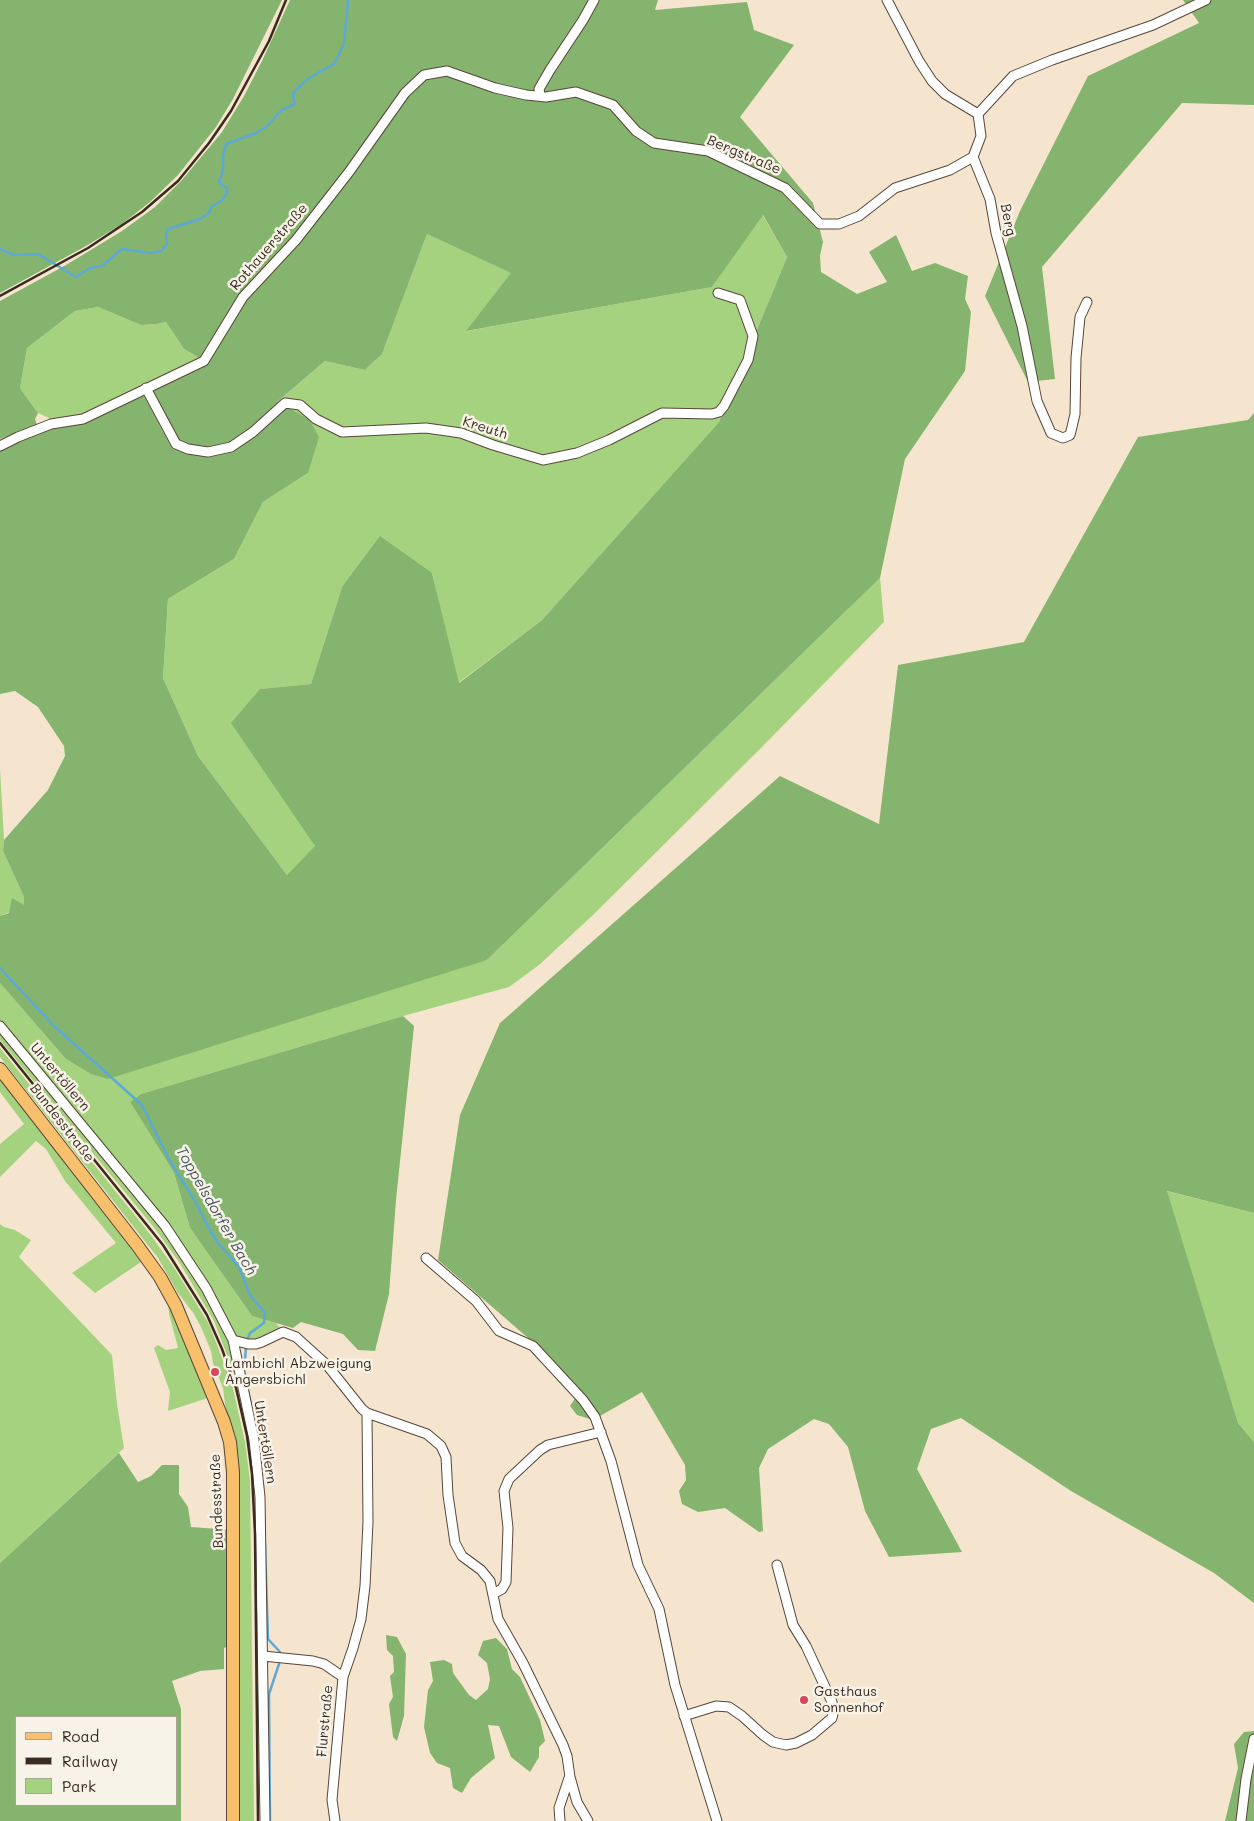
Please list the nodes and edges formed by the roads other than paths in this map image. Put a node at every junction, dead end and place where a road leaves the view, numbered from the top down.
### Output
1 (594, 0) edge
2 (887, 0) edge
3 (1206, 0) edge
4 (540, 95) junction
5 (978, 114) junction
6 (973, 157) junction
7 (718, 293) dead end
8 (1088, 302) dead end
9 (146, 388) junction
10 (0, 446) edge
11 (0, 1026) edge
12 (0, 1068) edge
13 (426, 1258) dead end
14 (233, 1340) junction
15 (367, 1413) junction
16 (601, 1432) junction
17 (777, 1565) dead end
18 (493, 1594) junction
19 (263, 1656) junction
20 (343, 1677) junction
21 (684, 1716) junction
22 (1254, 1739) edge
23 (570, 1777) junction
24 (233, 1821) edge
25 (265, 1821) edge
26 (335, 1821) edge
27 (560, 1821) edge
28 (588, 1821) edge
29 (718, 1821) edge
30 (1241, 1821) edge

1 - 4 street
2 - 5 street
3 - 5 street
4 - 6 street, Bergstraße
4 - 9 street, Rothauerstraße
5 - 6 street
6 - 8 street, Berg
7 - 9 street, Kreuth
9 - 10 street, Rothauerstraße
11 - 14 street, Untertöllern
12 - 24 main road, Bundesstraße
13 - 16 street
14 - 15 street
14 - 19 street, Untertöllern
15 - 18 street
15 - 20 street
16 - 18 street
16 - 21 street
17 - 21 street
18 - 23 street
19 - 20 street, Flurstraße
19 - 25 street, Untertöllern
20 - 26 street, Flurstraße
21 - 29 street
22 - 30 street
23 - 27 street
23 - 28 street

